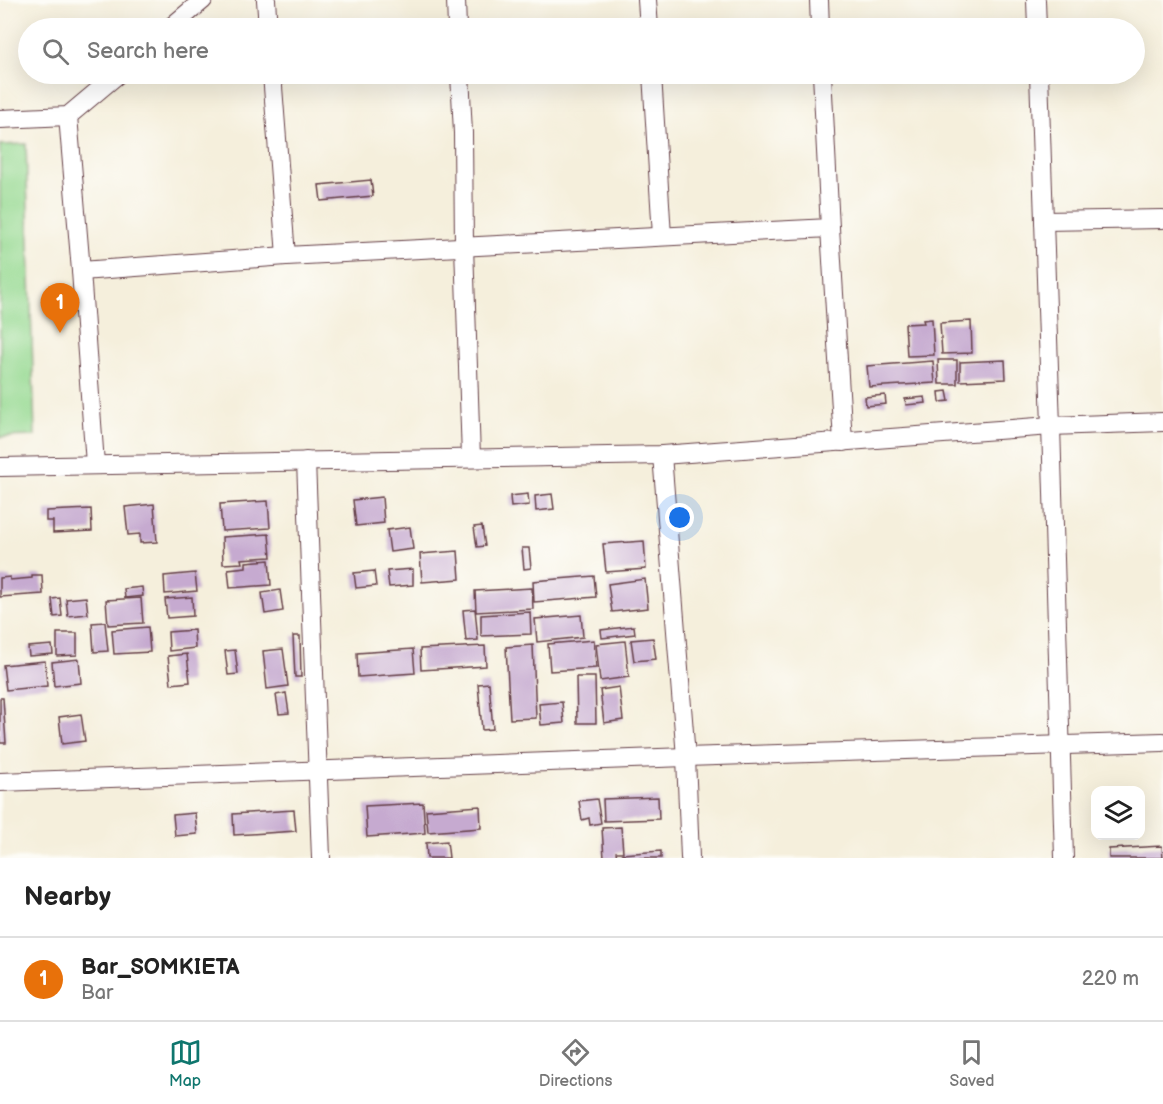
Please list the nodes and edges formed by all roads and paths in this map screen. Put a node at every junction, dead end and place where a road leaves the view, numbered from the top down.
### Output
1 (203, 0) edge
2 (266, 0) edge
3 (456, 0) edge
4 (647, 0) edge
5 (819, 0) edge
6 (1036, 0) edge
7 (182, 18) edge
8 (267, 18) edge
9 (457, 18) edge
10 (648, 18) edge
11 (820, 18) edge
12 (1037, 18) edge
13 (106, 84) edge
14 (273, 84) edge
15 (461, 84) edge
16 (653, 84) edge
17 (823, 84) edge
18 (1039, 84) edge
19 (68, 116) junction
20 (0, 119) edge
21 (1163, 219) edge
22 (1044, 221) junction
23 (830, 228) junction
24 (662, 236) junction
25 (464, 246) junction
26 (286, 256) junction
27 (81, 271) junction
28 (1163, 422) edge
29 (1051, 426) junction
30 (843, 442) junction
31 (662, 455) junction
32 (471, 459) junction
33 (306, 461) junction
34 (95, 464) junction
35 (0, 467) edge
36 (1163, 742) edge
37 (1061, 746) junction
38 (686, 758) junction
39 (319, 771) junction
40 (0, 782) edge
41 (321, 858) edge
42 (690, 858) edge
43 (1064, 858) edge

1 - 7 street
2 - 8 street
3 - 9 street
4 - 10 street
5 - 11 street
6 - 12 street
13 - 19 street
14 - 26 street
15 - 25 street
16 - 24 street
17 - 23 street
18 - 22 street
19 - 20 street
19 - 27 street
21 - 22 street
22 - 29 street
23 - 24 street
23 - 30 street
24 - 25 street
25 - 26 street
25 - 32 street
26 - 27 street
27 - 34 street
28 - 29 street
29 - 30 street
29 - 37 street
30 - 31 street
31 - 32 street
31 - 38 street
32 - 33 street
33 - 34 street
33 - 39 street
34 - 35 street
36 - 37 street
37 - 38 street
37 - 43 street
38 - 39 street
38 - 42 street
39 - 40 street
39 - 41 street

